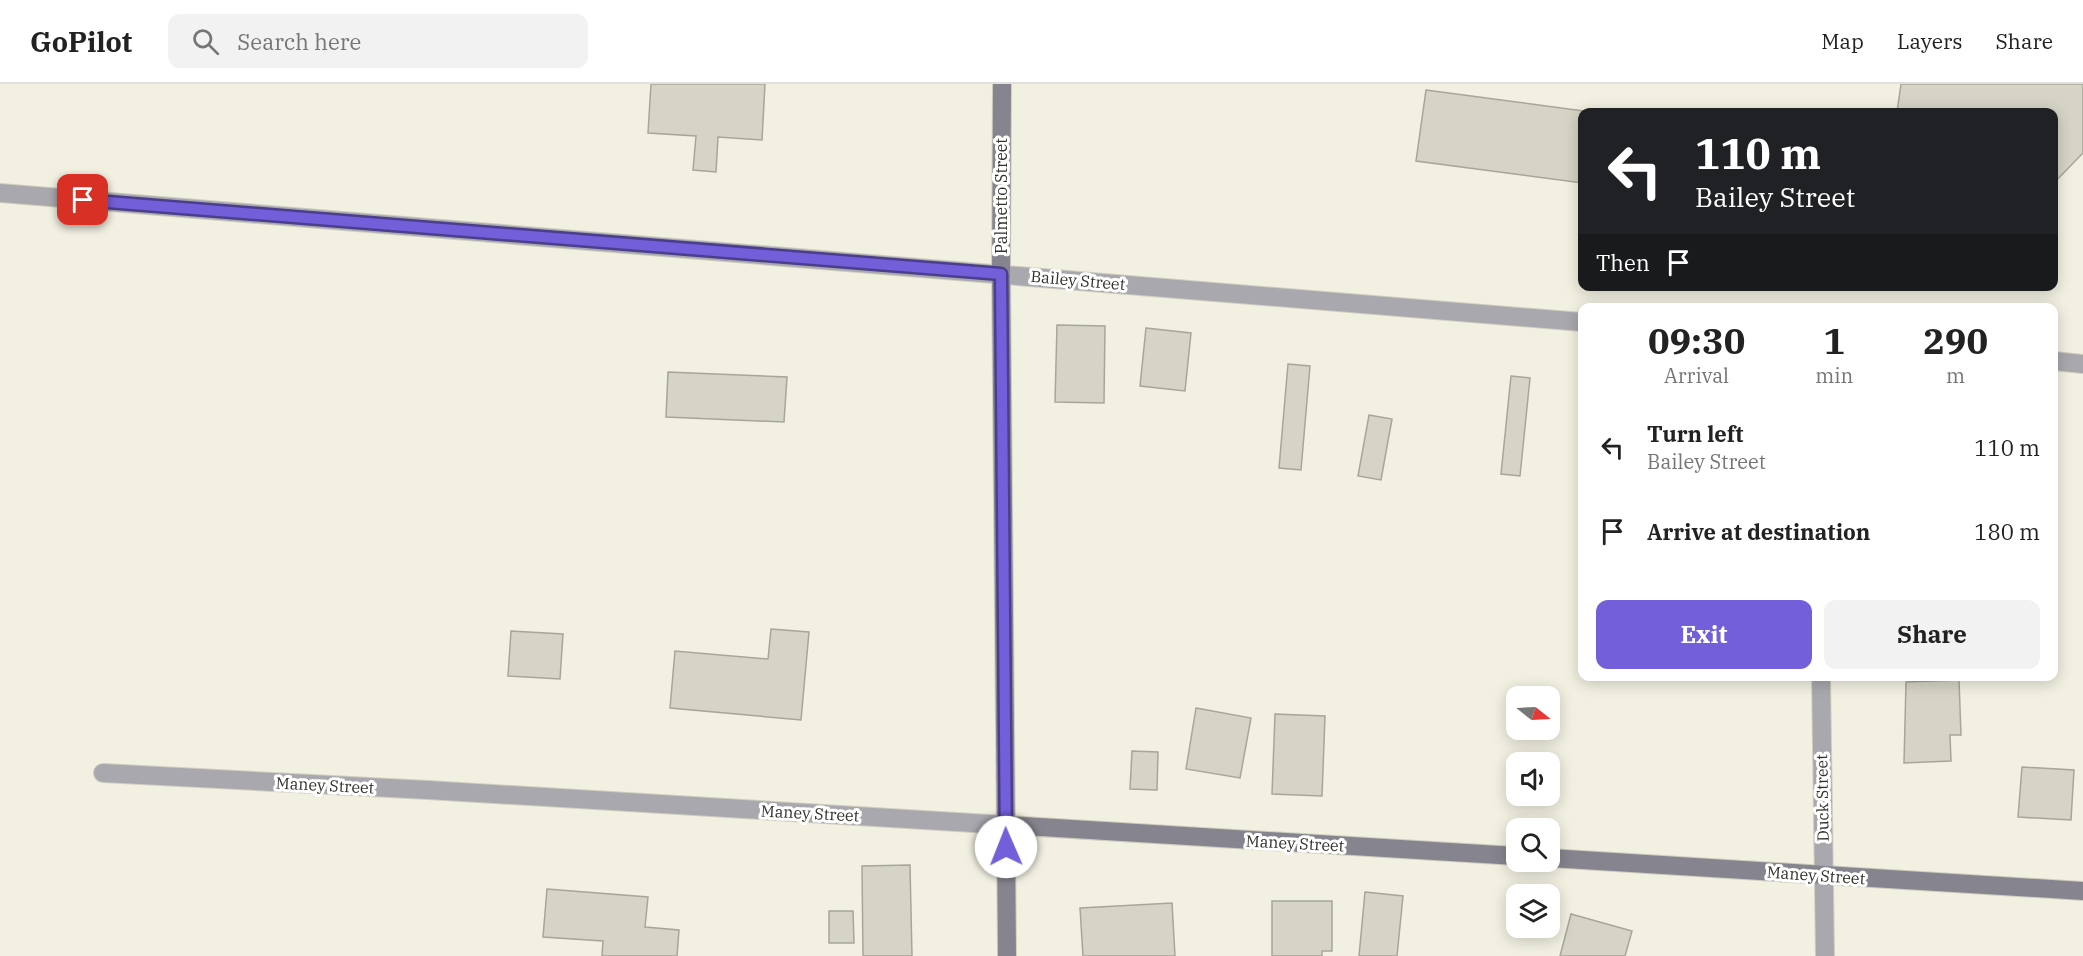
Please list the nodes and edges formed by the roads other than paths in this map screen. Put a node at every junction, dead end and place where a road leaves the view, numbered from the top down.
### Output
1 (1002, 84) edge
2 (0, 193) edge
3 (1001, 274) junction
4 (1578, 322) edge
5 (2058, 361) edge
6 (2083, 364) edge
7 (1821, 681) edge
8 (103, 773) dead end
9 (1006, 825) junction
10 (1506, 855) edge
11 (1560, 859) edge
12 (1824, 875) junction
13 (2083, 891) edge
14 (1007, 956) edge
15 (1825, 956) edge

1 - 3 street, Palmetto Street
2 - 3 street, Bailey Street
3 - 4 street, Bailey Street
3 - 9 street, Palmetto Street
5 - 6 street
7 - 12 street, Duck Street
8 - 9 street, Maney Street
9 - 10 street, Maney Street
9 - 14 street, Palmetto Street
11 - 12 street, Maney Street
12 - 13 street, Maney Street
12 - 15 street, Duck Street

